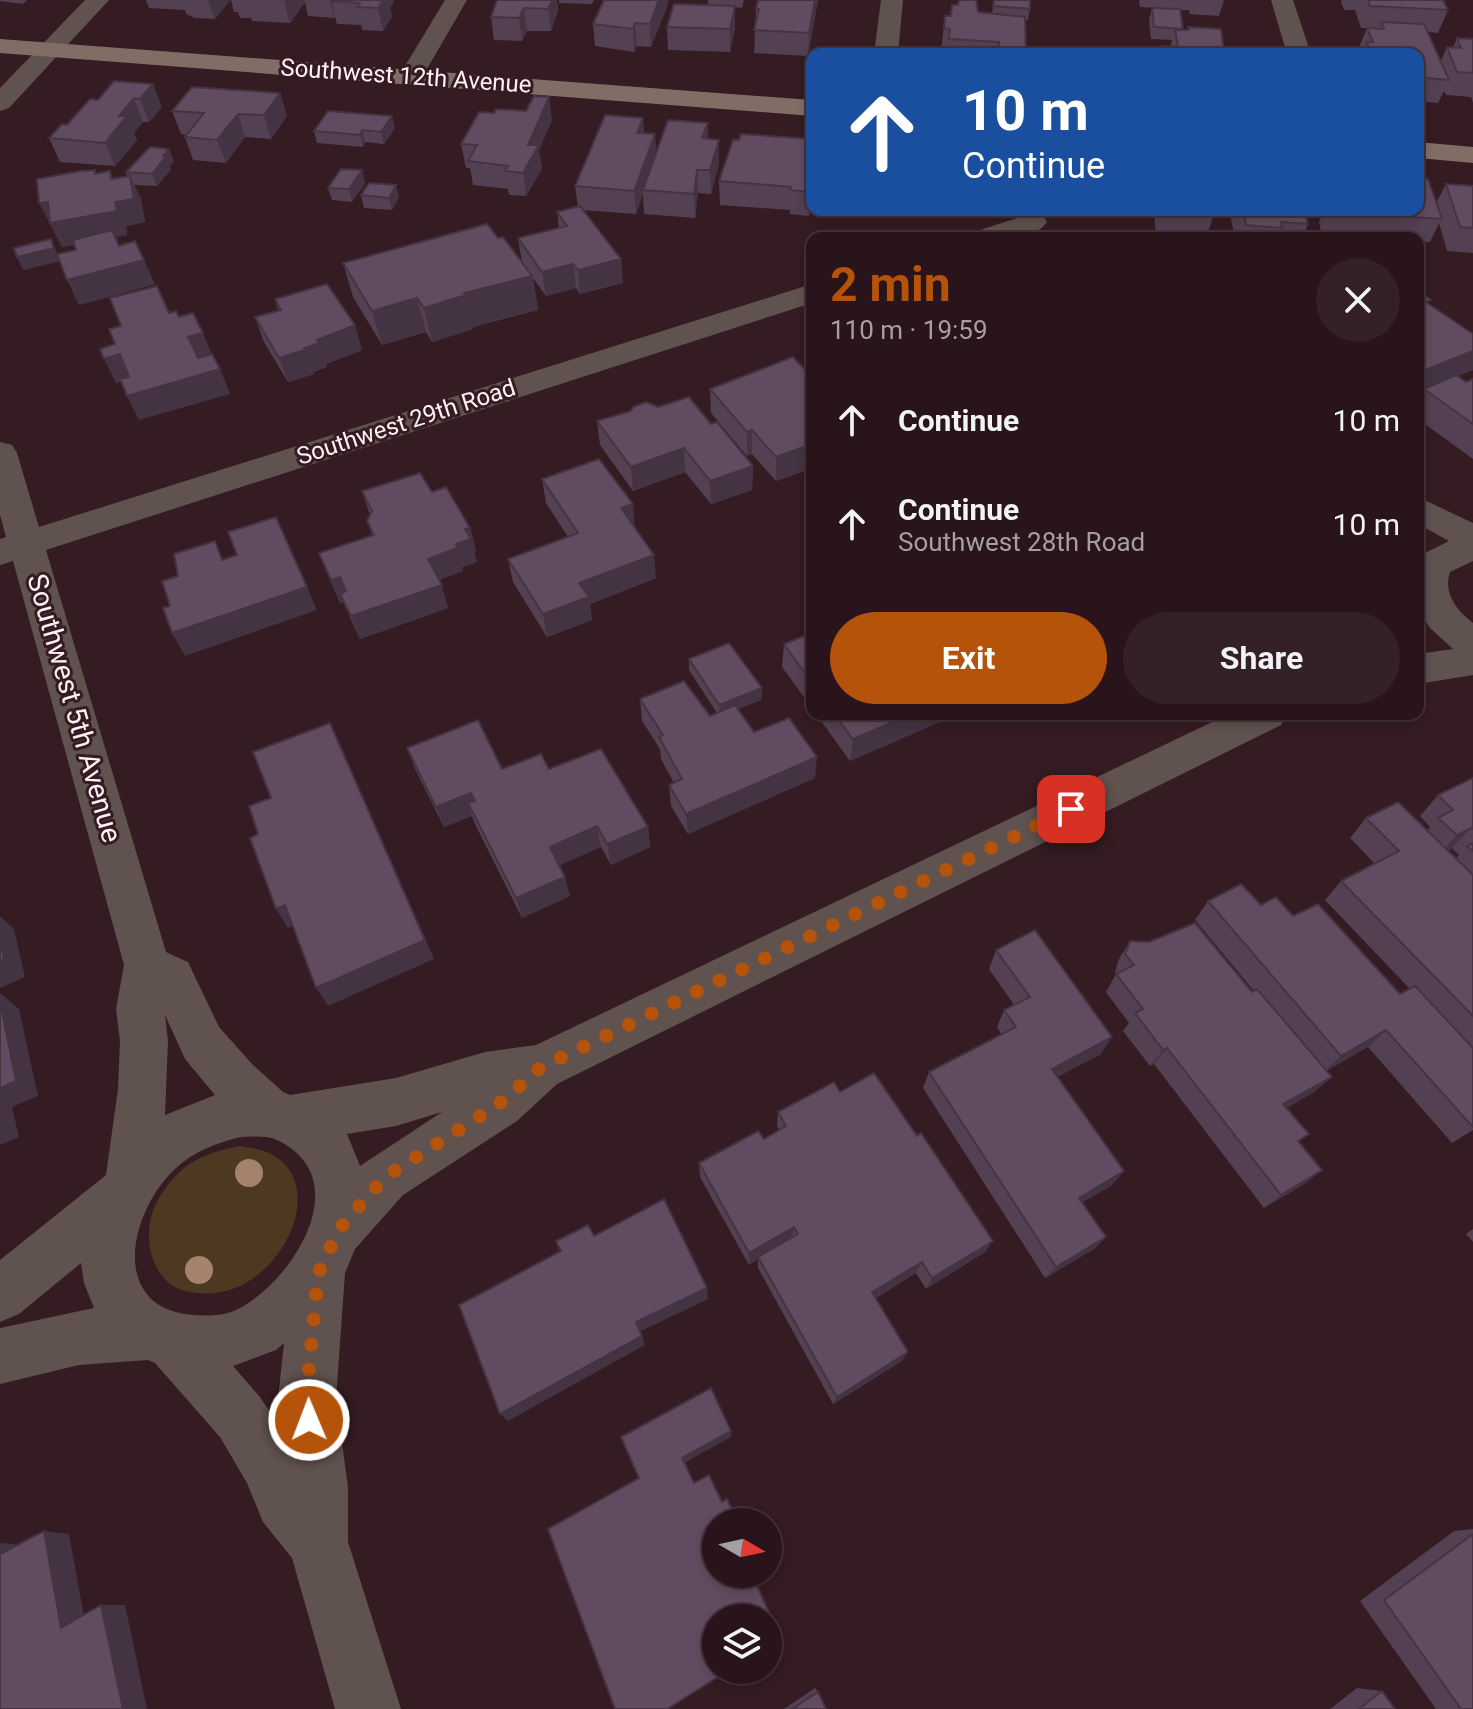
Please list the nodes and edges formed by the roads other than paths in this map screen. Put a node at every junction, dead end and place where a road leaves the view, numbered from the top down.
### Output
1 (98, 0) edge
2 (456, 0) edge
3 (892, 0) edge
4 (1282, 0) edge
5 (0, 46) edge
6 (887, 48) edge
7 (1297, 48) edge
8 (51, 50) junction
9 (411, 76) junction
10 (0, 103) edge
11 (806, 108) edge
12 (1424, 151) edge
13 (1473, 155) edge
14 (1036, 223) edge
15 (1005, 232) edge
16 (806, 295) edge
17 (0, 453) edge
18 (1424, 512) edge
19 (1473, 538) edge
20 (14, 548) edge
21 (1473, 548) edge
22 (1424, 582) edge
23 (1424, 586) edge
24 (1473, 643) edge
25 (1473, 660) edge
26 (1424, 668) edge
27 (1255, 720) edge
28 (147, 965) junction
29 (540, 1068) junction
30 (280, 1117) junction
31 (128, 1187) junction
32 (328, 1251) junction
33 (0, 1295) edge
34 (160, 1338) junction
35 (0, 1356) edge
36 (318, 1542) junction
37 (368, 1709) edge

1 - 8 street
2 - 9 street
3 - 6 street
4 - 7 street
5 - 8 main road, Southwest 12th Avenue
8 - 9 main road, Southwest 12th Avenue
8 - 10 street
9 - 11 main road, Southwest 12th Avenue
12 - 13 main road
14 - 15 street
16 - 20 street, Southwest 29th Road
17 - 20 street, Southwest 5th Avenue
18 - 19 street
20 - 28 street, Southwest 5th Avenue
21 - 22 street
23 - 24 street
25 - 26 street
27 - 29 street
28 - 30 street
28 - 31 street, Southwest 5th Avenue
29 - 30 street
29 - 32 street
30 - 31 street
30 - 32 street
31 - 33 street
31 - 34 street
32 - 34 street
32 - 36 street
34 - 35 street
34 - 36 street
36 - 37 street

